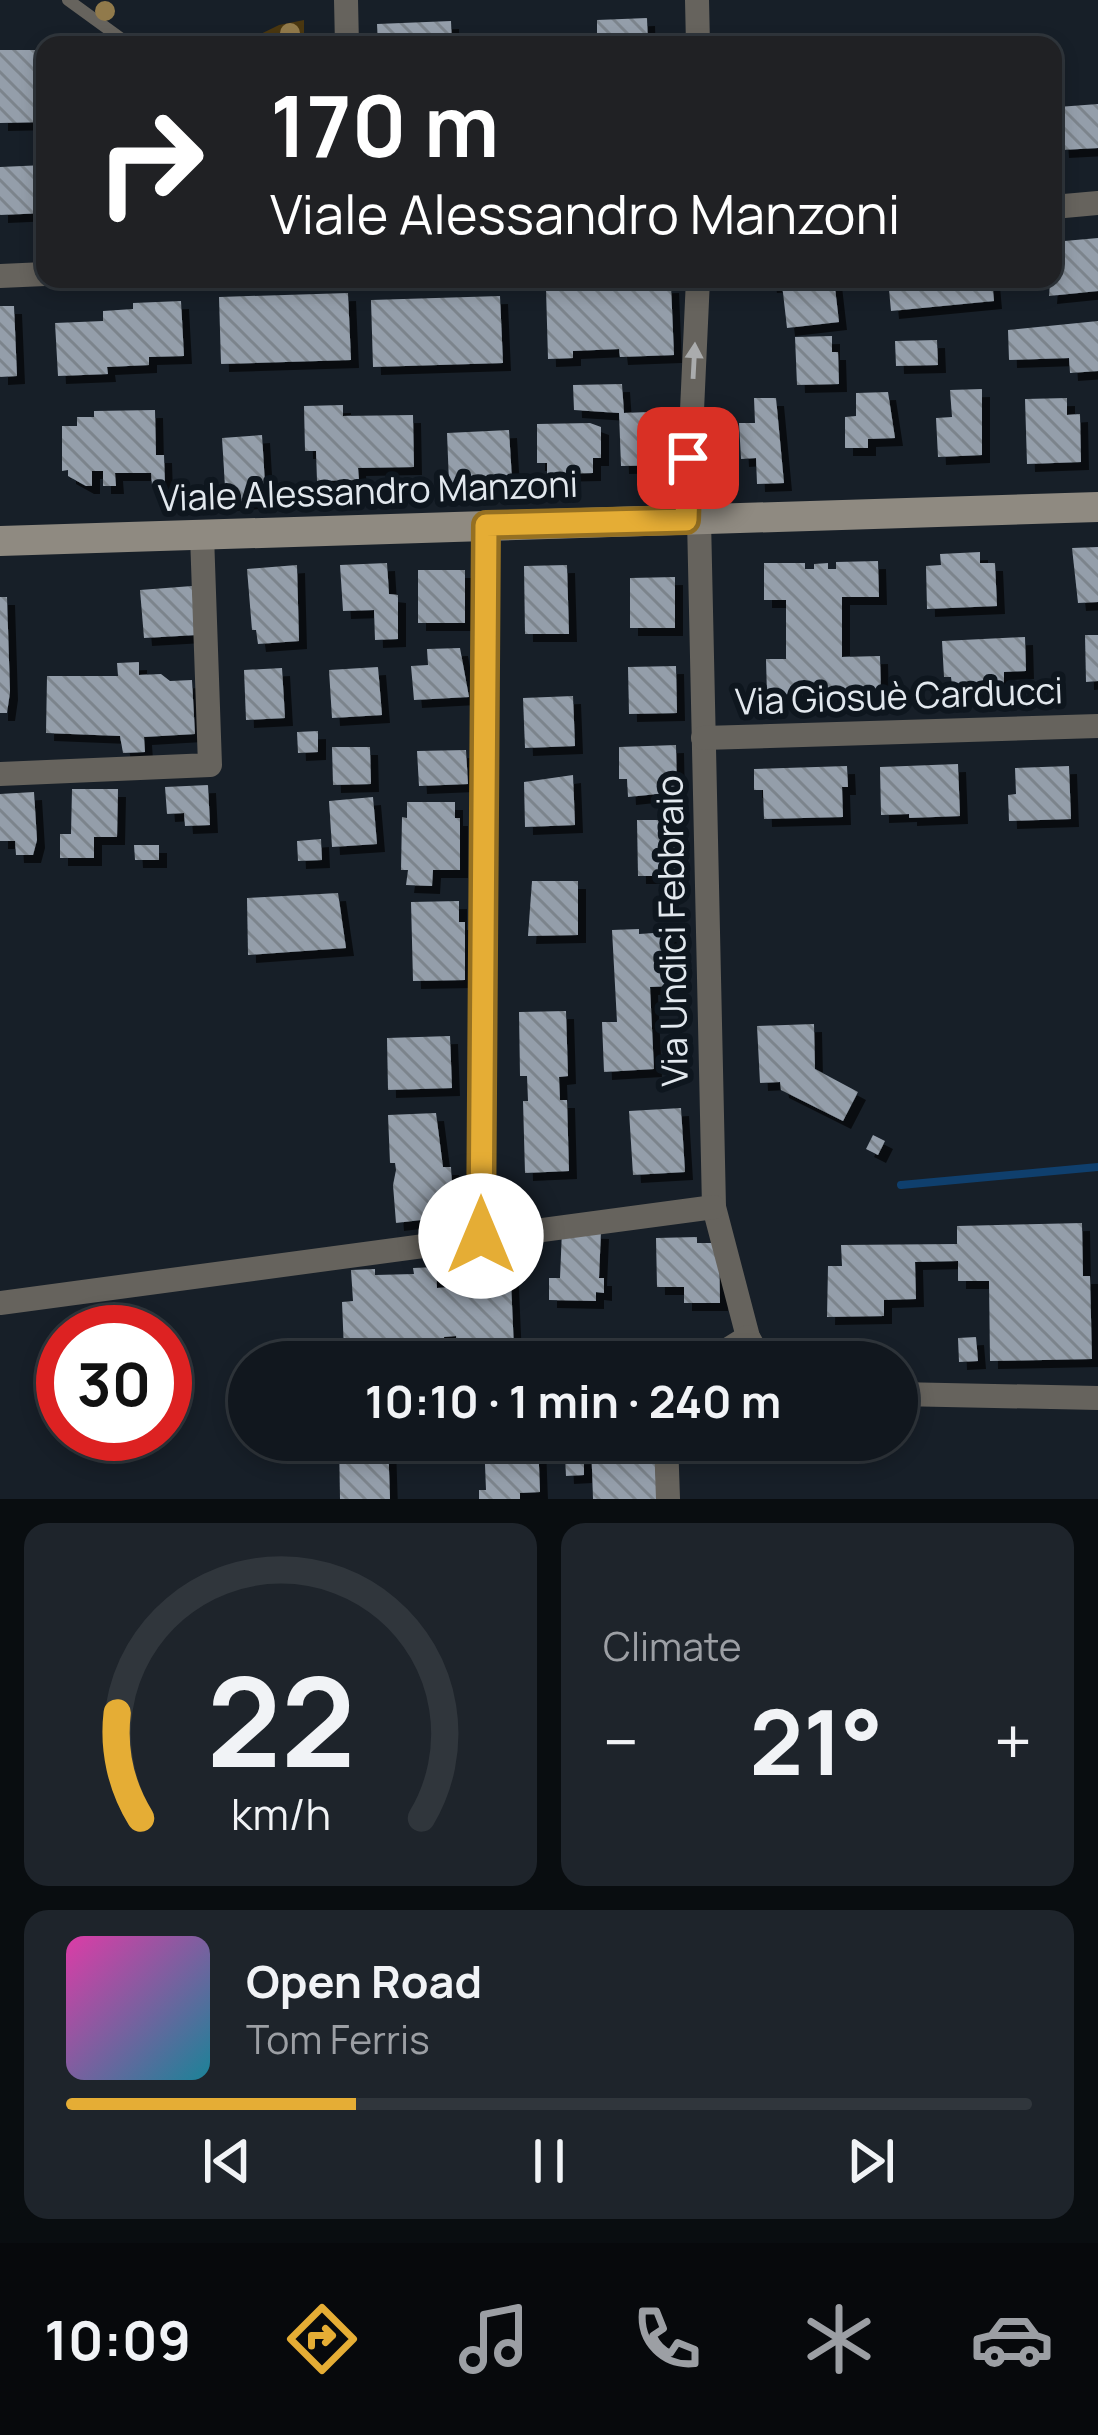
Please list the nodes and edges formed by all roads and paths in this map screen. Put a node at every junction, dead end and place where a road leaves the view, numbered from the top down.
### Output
1 (68, 0) edge
2 (346, 0) edge
3 (698, 0) edge
4 (118, 36) edge
5 (347, 36) edge
6 (698, 36) edge
7 (1098, 203) edge
8 (1062, 207) edge
9 (36, 274) edge
10 (0, 276) edge
11 (698, 288) edge
12 (1098, 507) edge
13 (693, 520) junction
14 (486, 525) junction
15 (202, 535) junction
16 (0, 542) edge
17 (1098, 726) edge
18 (703, 738) junction
19 (0, 774) edge
20 (715, 1207) junction
21 (481, 1236) junction
22 (0, 1303) edge
23 (748, 1337) junction
24 (741, 1341) edge
25 (750, 1341) edge
26 (918, 1394) edge
27 (1098, 1398) edge
28 (667, 1461) edge
29 (668, 1499) edge

1 - 4 lane
2 - 5 street
3 - 6 street
7 - 8 street
9 - 10 street
13 -> 11 street, Via Undici Febbraio
12 - 13 main road, Viale Alessandro Manzoni
13 - 14 main road, Viale Alessandro Manzoni
13 - 18 street, Via Undici Febbraio
14 - 15 main road, Viale Alessandro Manzoni
14 - 21 street
15 - 16 main road, Viale Alessandro Manzoni
15 - 19 street
17 - 18 street, Via Giosuè Carducci
18 - 20 street, Via Undici Febbraio
20 - 21 street
20 - 23 street, Via Undici Febbraio
21 - 22 street
23 - 24 street
23 - 25 street, Via Undici Febbraio
26 - 27 street
28 - 29 street

